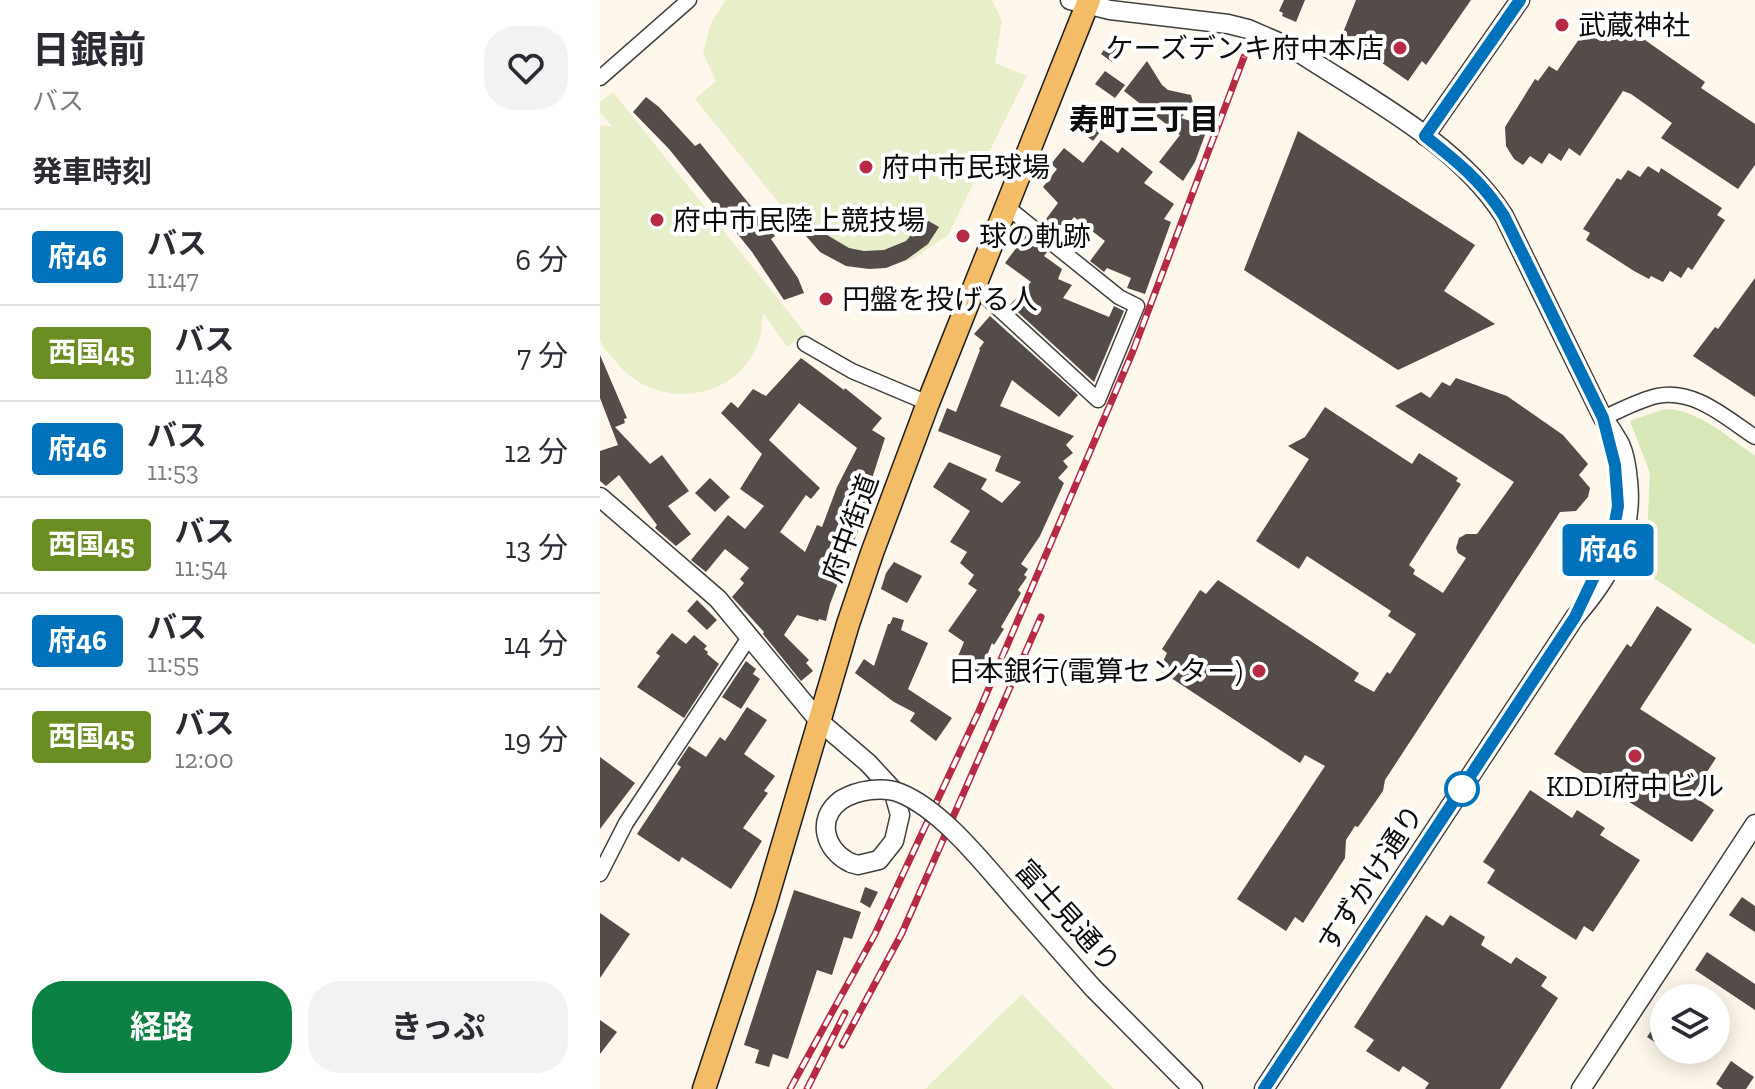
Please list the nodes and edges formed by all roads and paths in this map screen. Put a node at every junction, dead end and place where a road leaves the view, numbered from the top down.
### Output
1 (689, 0) edge
2 (1520, 0) edge
3 (1082, 1) edge
4 (600, 78) edge
5 (1425, 136) junction
6 (1007, 207) junction
7 (975, 287) junction
8 (805, 344) dead end
9 (928, 403) junction
10 (1603, 418) junction
11 (1755, 437) edge
12 (600, 497) edge
13 (750, 636) junction
14 (819, 721) junction
15 (1755, 824) edge
16 (600, 874) edge
17 (704, 1089) edge
18 (1193, 1089) edge
19 (1264, 1089) edge
20 (1581, 1089) edge

1 - 4 street
2 - 5 street
3 - 5 street, すずかけ通り
3 - 6 main road, 府中街道
5 - 10 street, すずかけ通り
6 - 7 main road, 府中街道
6 - 7 street
7 - 9 main road, 府中街道
8 - 9 street
9 - 14 main road, 府中街道
10 - 11 street
10 - 19 street, すずかけ通り
12 - 13 street, 富士見通り
13 - 14 street, 富士見通り
13 - 16 street
14 - 17 main road, 府中街道
14 - 18 street, 富士見通り, bridge
15 - 20 street

